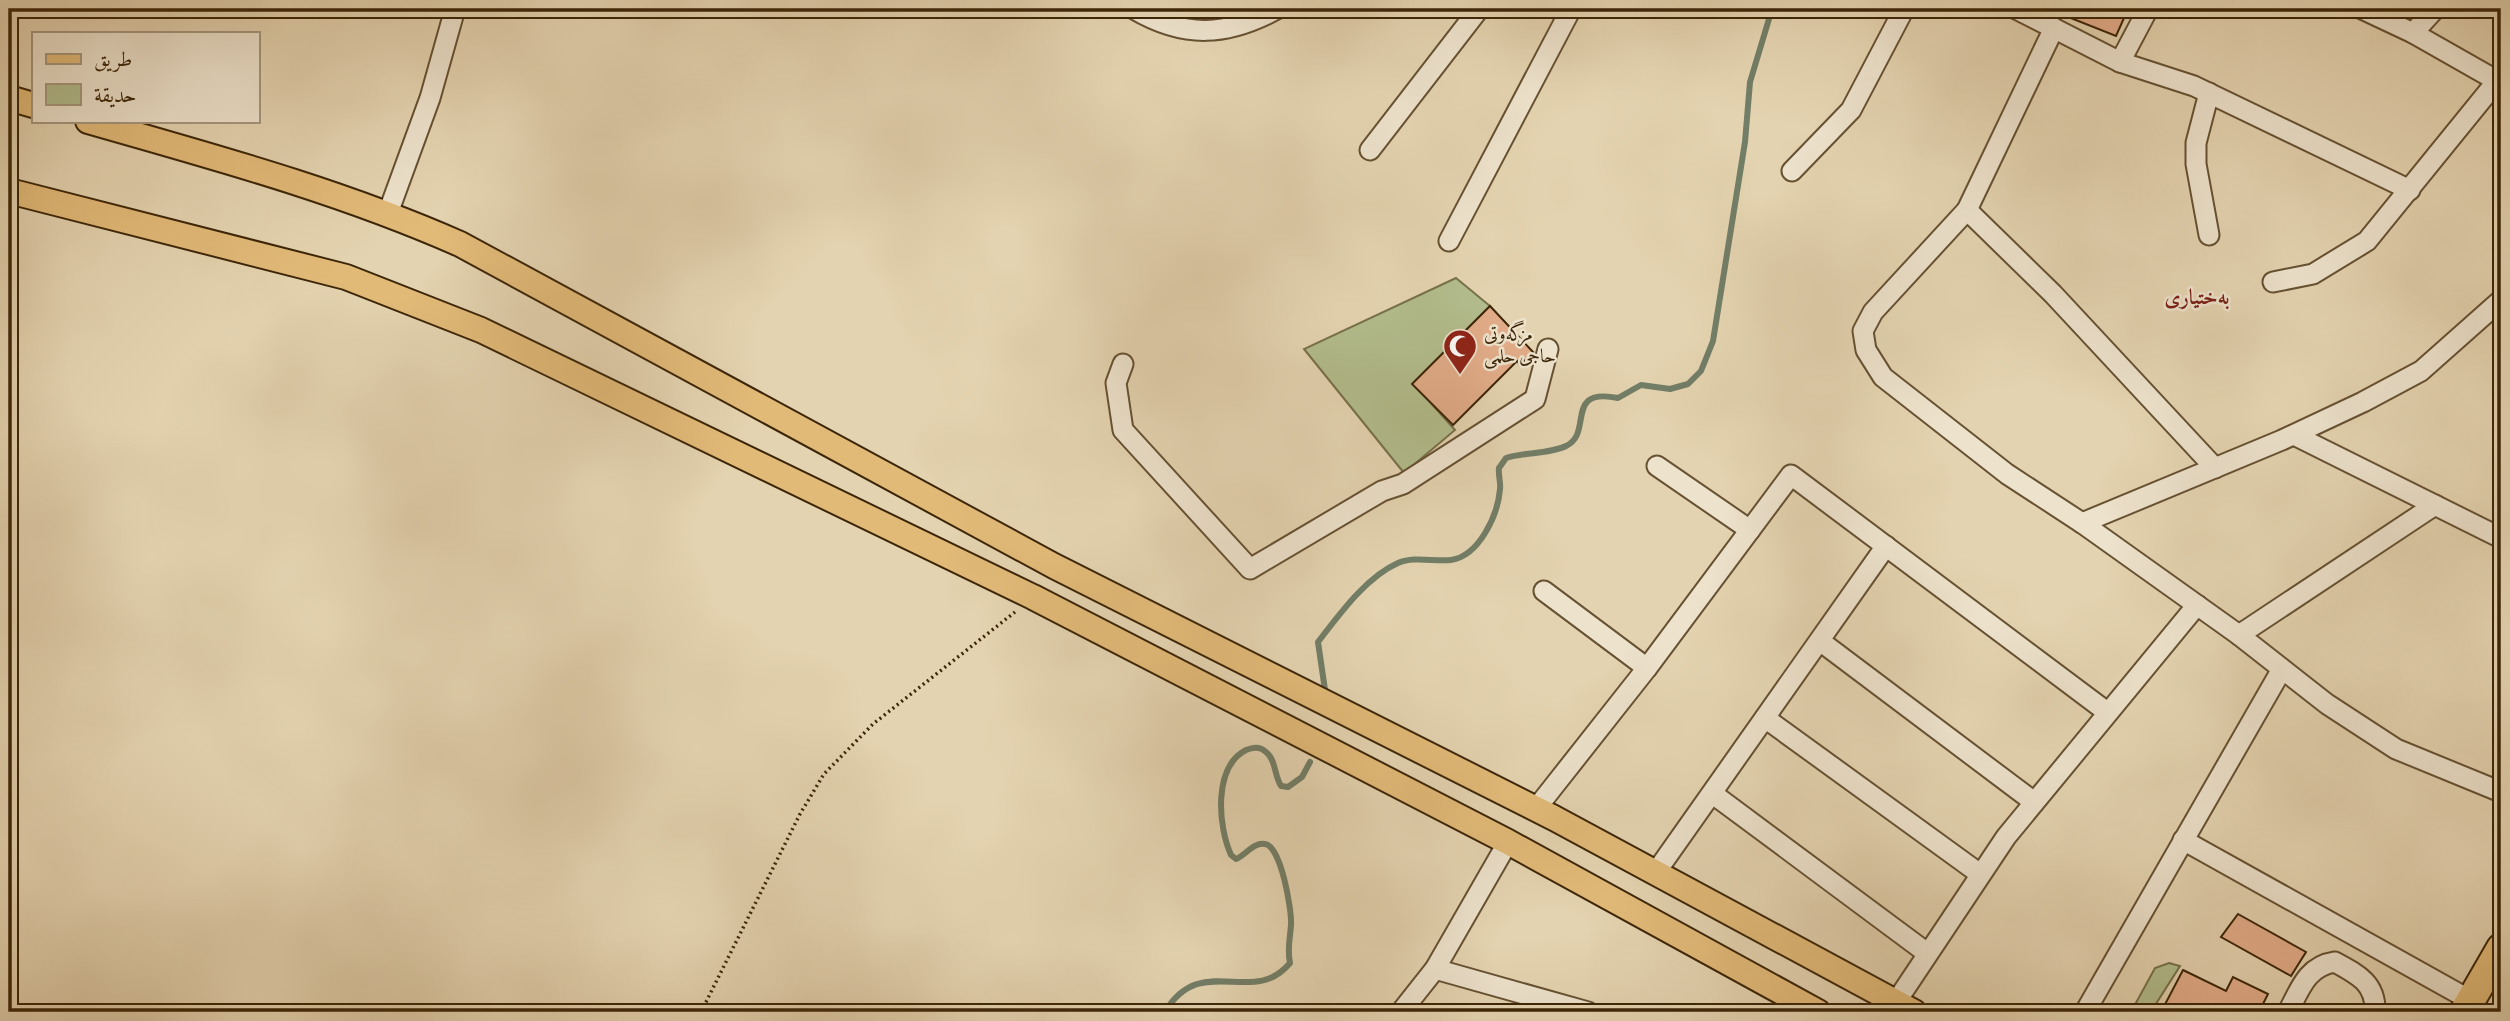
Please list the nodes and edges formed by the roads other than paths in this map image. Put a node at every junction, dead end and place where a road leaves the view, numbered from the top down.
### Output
1 (455, 9) edge
2 (1134, 9) edge
3 (1278, 9) edge
4 (1479, 9) edge
5 (1571, 9) edge
6 (1904, 9) edge
7 (2148, 9) edge
8 (2362, 9) edge
9 (2435, 9) edge
10 (2020, 10) edge
11 (1172, 16) edge
12 (2054, 28) junction
13 (2413, 33) junction
14 (2120, 62) junction
15 (2500, 80) edge
16 (2209, 93) junction
17 (9, 98) edge
18 (32, 105) edge
19 (91, 122) edge
20 (1370, 150) dead end
21 (1792, 171) dead end
22 (2410, 190) junction
23 (9, 191) edge
24 (1967, 210) junction
25 (388, 213) junction
26 (2209, 235) dead end
27 (1449, 241) dead end
28 (2273, 282) dead end
29 (2501, 300) edge
30 (1548, 349) dead end
31 (1123, 364) dead end
32 (2294, 435) junction
33 (1657, 466) dead end
34 (2215, 468) junction
35 (2435, 505) junction
36 (2082, 523) junction
37 (1750, 530) junction
38 (2501, 538) edge
39 (1886, 546) junction
40 (1054, 566) junction
41 (1544, 591) dead end
42 (1033, 597) junction
43 (2197, 605) junction
44 (2239, 635) junction
45 (1820, 641) junction
46 (1647, 668) junction
47 (2282, 669) junction
48 (2108, 712) junction
49 (1765, 718) junction
50 (2501, 792) edge
51 (1713, 794) junction
52 (2034, 802) junction
53 (1535, 810) junction
54 (2183, 840) junction
55 (1508, 842) junction
56 (1656, 872) junction
57 (1980, 874) junction
58 (2501, 948) edge
59 (1927, 953) junction
60 (1435, 969) junction
61 (1786, 1005) edge
62 (2467, 1006) edge
63 (1905, 1007) edge
64 (1580, 1011) edge
65 (1401, 1012) edge
66 (1818, 1012) edge
67 (2085, 1012) edge
68 (2288, 1012) edge
69 (2375, 1012) edge

1 - 25 street
2 - 11 street
3 - 11 street
4 - 20 street
5 - 27 street
6 - 21 street
7 - 14 street
8 - 13 street
9 - 13 street
10 - 12 street
12 - 14 street
12 - 24 street
13 - 15 street
14 - 16 street
15 - 22 street
16 - 22 street
16 - 26 street
17 - 18 main road
19 - 25 main road
22 - 28 street
23 - 42 main road
24 - 34 street
24 - 36 street
25 - 40 main road
29 - 32 street
30 - 31 street
32 - 34 street
32 - 35 street
33 - 37 street
34 - 36 street
35 - 38 street
35 - 44 street
36 - 43 street
37 - 39 street
37 - 46 street
39 - 45 street
39 - 48 street
40 - 42 main road
40 - 53 main road
41 - 46 street
42 - 55 main road
43 - 44 street
43 - 48 street
44 - 47 street
45 - 49 street
45 - 52 street
46 - 53 street
47 - 50 street
47 - 54 street
48 - 52 street
49 - 51 street
49 - 57 street
51 - 56 street
51 - 59 street
52 - 57 street
53 - 56 main road
54 - 62 street
54 - 67 street
55 - 60 street
55 - 61 main road
56 - 63 main road
57 - 59 street
58 - 62 highway
59 - 63 street
60 - 64 street
60 - 65 street
61 - 66 main road
68 - 69 street

